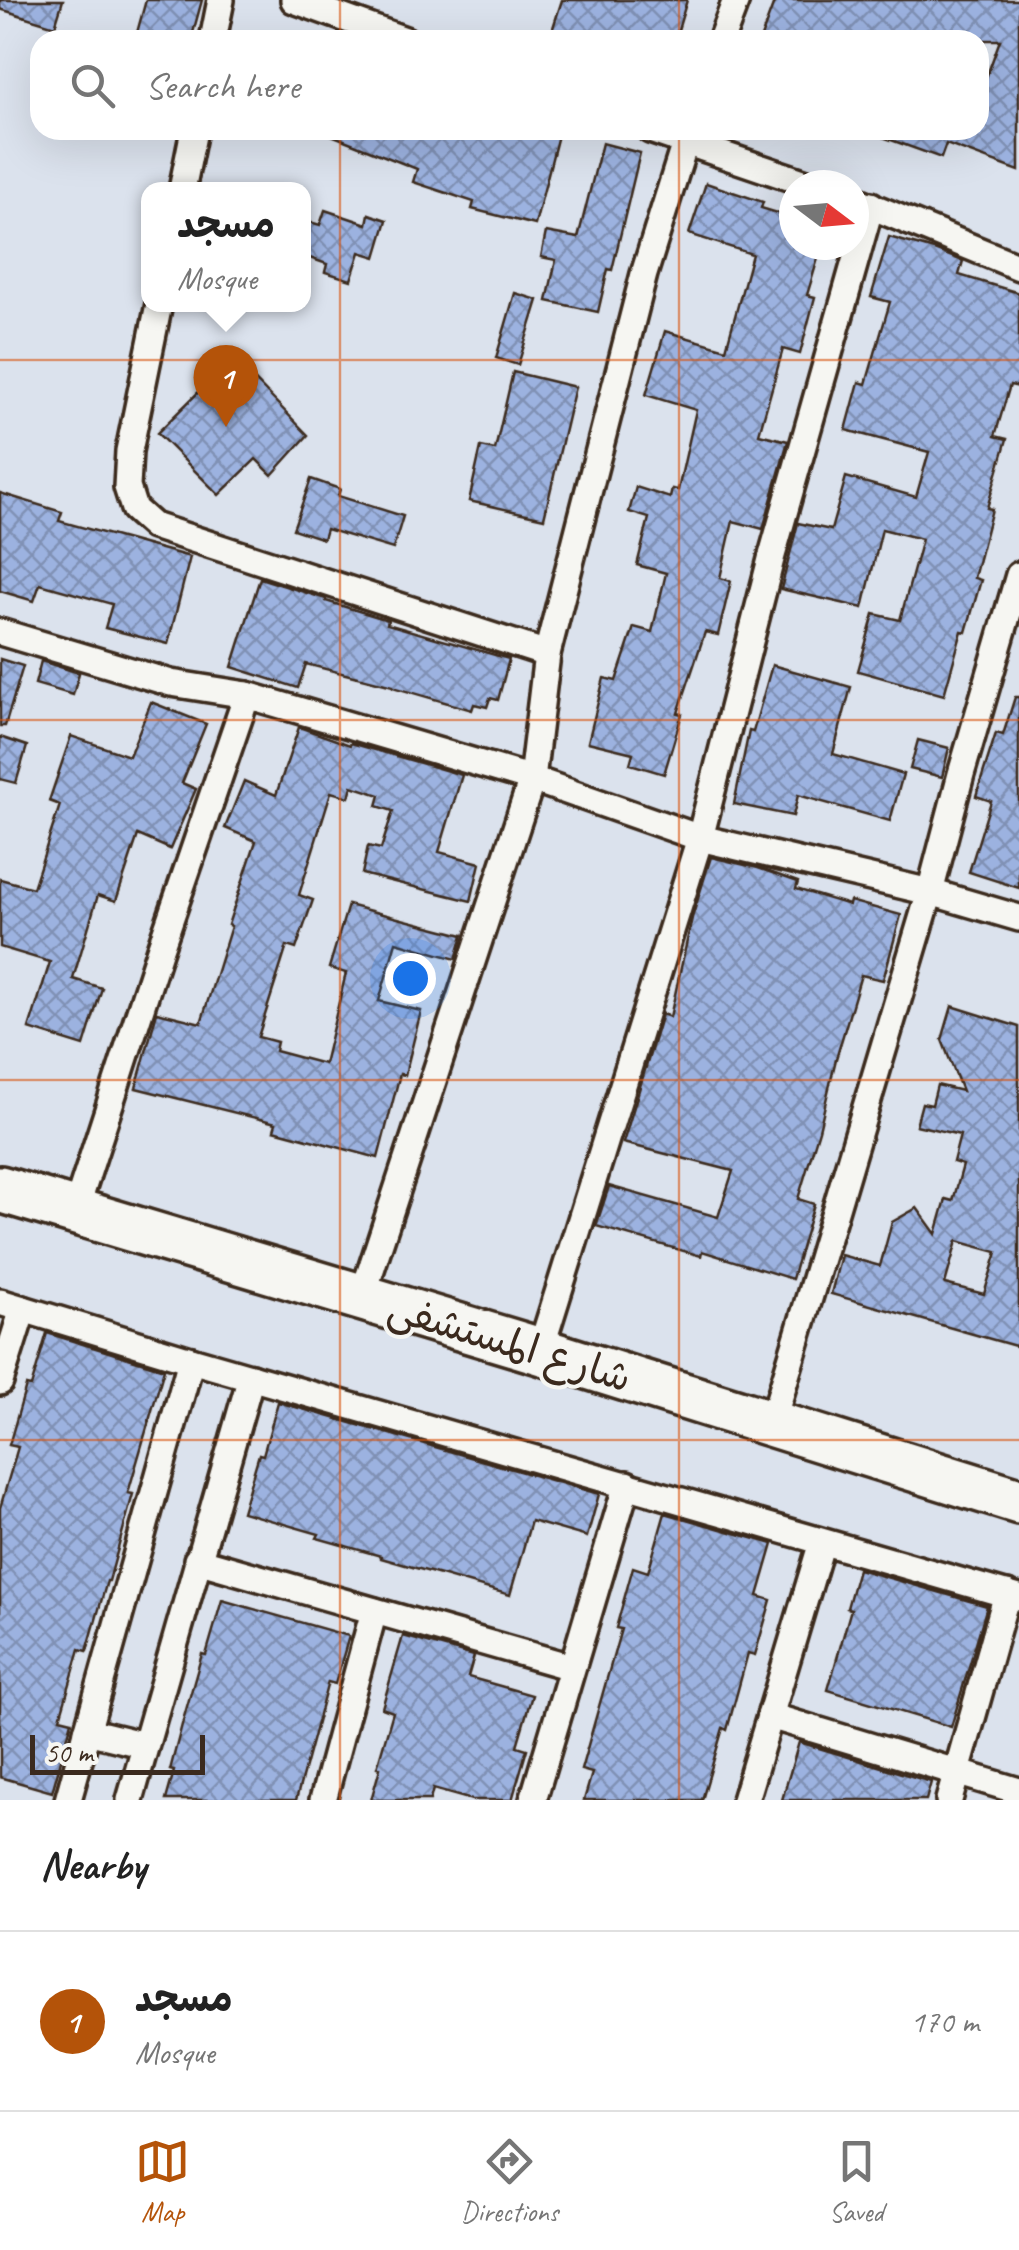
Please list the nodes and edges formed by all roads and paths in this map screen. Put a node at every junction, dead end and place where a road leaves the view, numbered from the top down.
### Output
1 (221, 0) edge
2 (294, 0) edge
3 (736, 0) edge
4 (215, 30) edge
5 (377, 30) edge
6 (725, 30) edge
7 (192, 140) edge
8 (685, 140) edge
9 (696, 140) edge
10 (779, 172) edge
11 (184, 182) edge
12 (869, 204) edge
13 (848, 260) edge
14 (1019, 267) edge
15 (157, 312) edge
16 (1019, 576) edge
17 (0, 632) edge
18 (547, 654) junction
19 (247, 695) junction
20 (532, 779) junction
21 (700, 838) junction
22 (930, 892) junction
23 (1019, 918) edge
24 (0, 1189) edge
25 (75, 1212) junction
26 (362, 1297) junction
27 (11, 1305) edge
28 (540, 1351) junction
29 (191, 1360) junction
30 (252, 1377) junction
31 (0, 1382) edge
32 (772, 1423) junction
33 (627, 1484) junction
34 (1019, 1501) edge
35 (822, 1542) junction
36 (197, 1560) junction
37 (1013, 1596) edge
38 (374, 1612) junction
39 (571, 1667) junction
40 (770, 1716) junction
41 (87, 1731) junction
42 (145, 1745) junction
43 (957, 1772) junction
44 (1019, 1791) edge
45 (68, 1800) edge
46 (130, 1800) edge
47 (323, 1800) edge
48 (533, 1800) edge
49 (745, 1800) edge
50 (948, 1800) edge

1 - 4 street
2 - 5 street
3 - 6 street
7 - 11 street
8 - 18 street
9 - 10 street
12 - 14 street
13 - 21 street
15 - 18 street
16 - 22 street
17 - 19 street
18 - 20 street
19 - 20 street
19 - 25 street
20 - 21 street
20 - 26 street
21 - 22 street
21 - 28 street
22 - 23 street
22 - 32 street
24 - 25 highway, شارع المستشفى
25 - 26 highway, شارع المستشفى
26 - 28 highway, شارع المستشفى
27 - 29 street
27 - 31 street
28 - 32 highway, شارع المستشفى
29 - 30 street
29 - 41 street
30 - 33 street
30 - 36 street
32 - 34 highway, شارع المستشفى
33 - 35 street
33 - 39 street
35 - 37 street
35 - 40 street
36 - 38 street
36 - 42 street
37 - 43 street
38 - 39 street
38 - 47 street
39 - 48 street
40 - 43 street
40 - 49 street
41 - 42 street
41 - 45 street
42 - 46 street
43 - 44 street
43 - 50 street

